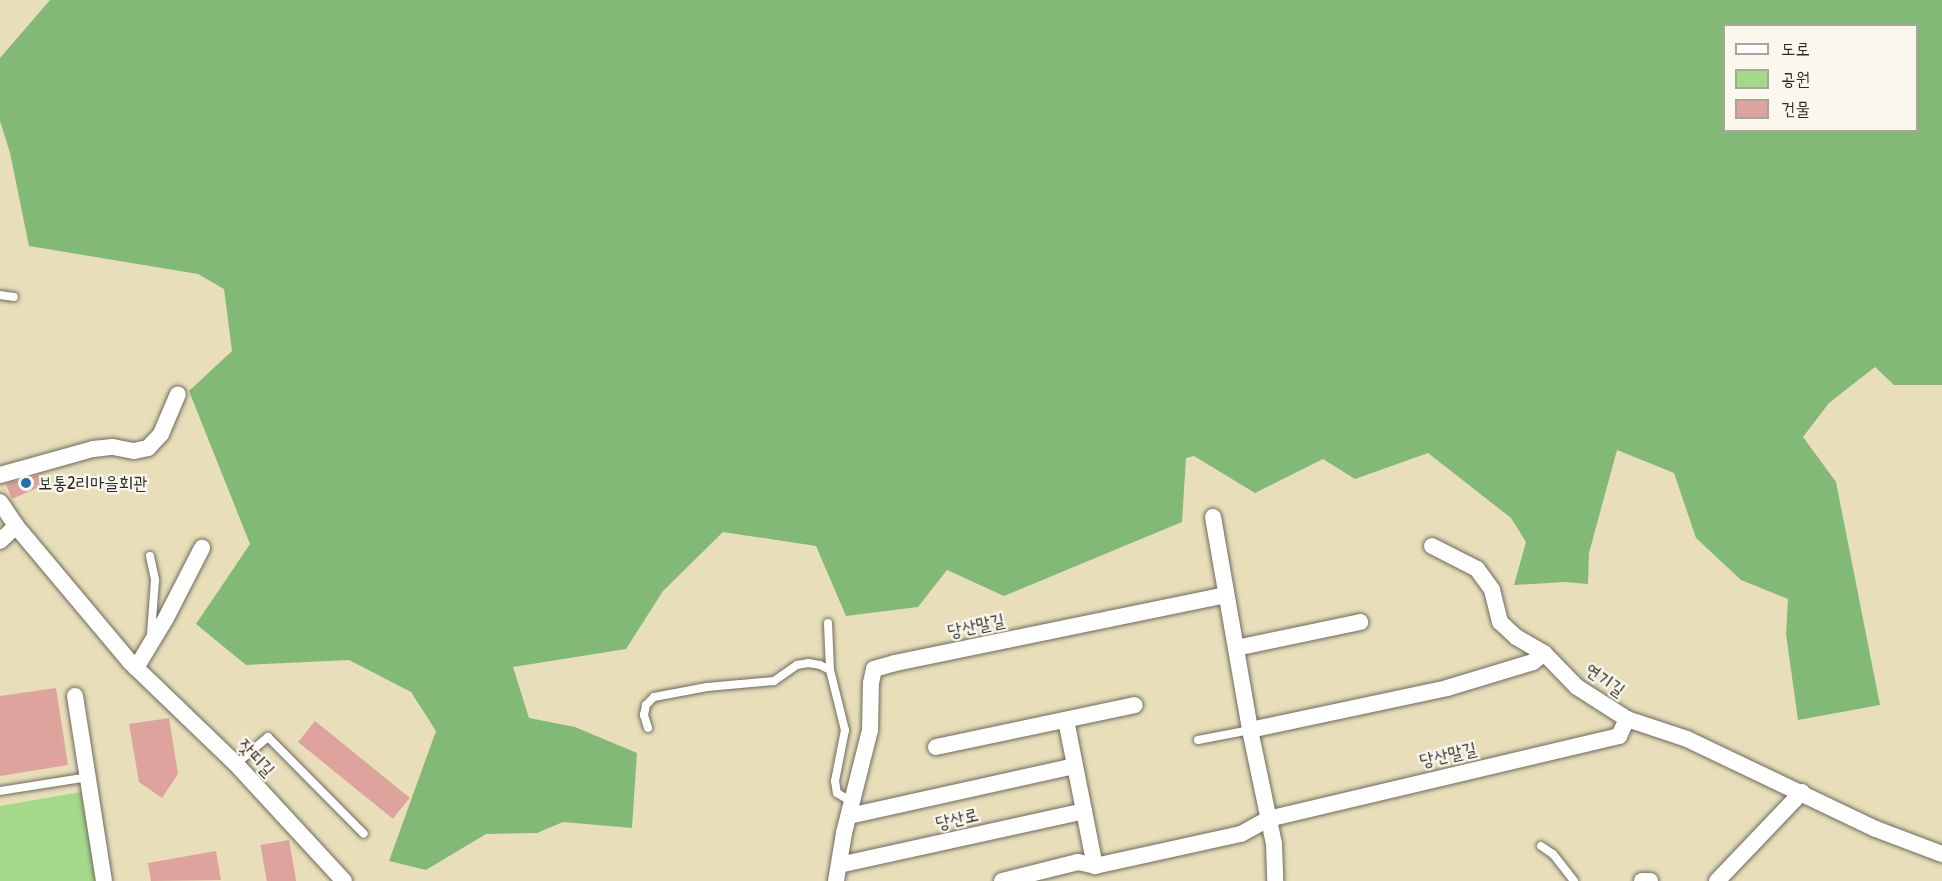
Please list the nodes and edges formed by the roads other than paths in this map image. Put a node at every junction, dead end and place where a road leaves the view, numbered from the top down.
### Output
1 (0, 295) edge
2 (14, 297) dead end
3 (178, 394) dead end
4 (0, 474) edge
5 (0, 502) edge
6 (1213, 517) dead end
7 (16, 526) junction
8 (0, 541) edge
9 (1432, 546) dead end
10 (202, 548) dead end
11 (150, 556) dead end
12 (1226, 595) junction
13 (1360, 622) dead end
14 (828, 623) dead end
15 (148, 647) junction
16 (1236, 648) junction
17 (1544, 653) junction
18 (136, 668) junction
19 (874, 669) joint
20 (830, 670) junction
21 (75, 696) dead end
22 (1135, 705) dead end
23 (1627, 719) junction
24 (1065, 720) junction
25 (648, 728) dead end
26 (1250, 730) junction
27 (1198, 740) dead end
28 (936, 747) dead end
29 (236, 764) junction
30 (1075, 766) junction
31 (88, 777) junction
32 (0, 791) edge
33 (1802, 792) junction
34 (850, 809) junction
35 (1084, 811) junction
36 (1268, 819) junction
37 (364, 834) dead end
38 (1541, 846) dead end
39 (1942, 854) edge
40 (1095, 866) junction
41 (837, 873) edge
42 (104, 881) edge
43 (344, 881) edge
44 (1002, 881) edge
45 (1275, 881) edge
46 (1574, 881) edge
47 (1642, 881) edge
48 (1650, 881) edge
49 (1717, 881) edge

1 - 2 lane
3 - 4 street
5 - 7 street, 잣띠길
6 - 12 street
7 - 8 street
7 - 18 street, 잣띠길
9 - 17 street, 연기길
10 - 15 street
11 - 15 lane
12 - 16 street
12 - 19 street, 당산말길
13 - 16 street
14 - 20 lane
15 - 18 street
16 - 26 street
17 - 23 street, 연기길
17 - 26 street
18 - 29 street, 잣띠길
19 - 34 street, 당산로
20 - 25 lane
20 - 34 lane
21 - 31 street
22 - 24 street
23 - 33 street, 연기길
23 - 36 street, 당산말길
24 - 28 street
24 - 30 street
26 - 27 lane
26 - 36 street
29 - 37 lane
29 - 43 street, 잣띠길
30 - 34 street, 당산로
30 - 35 street
31 - 32 lane
31 - 42 street
33 - 39 street, 연기길
33 - 49 street
34 - 41 street, 당산로
35 - 40 street
35 - 41 street, 당산로
36 - 40 street, 당산말길
36 - 45 street
38 - 46 lane
40 - 44 street
47 - 48 street

